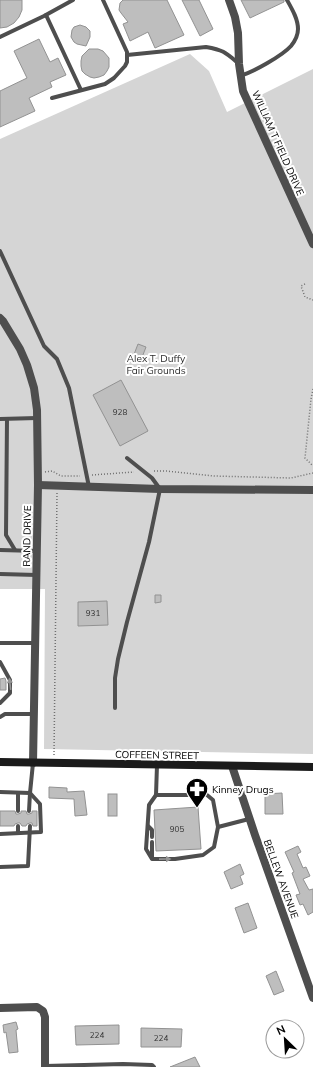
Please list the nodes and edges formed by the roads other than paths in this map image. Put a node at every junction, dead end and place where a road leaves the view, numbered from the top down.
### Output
1 (73, 0) edge
2 (103, 0) edge
3 (229, 0) edge
4 (287, 0) edge
5 (46, 15) junction
6 (0, 37) edge
7 (128, 55) junction
8 (238, 64) junction
9 (240, 76) junction
10 (81, 90) junction
11 (52, 98) dead end
12 (313, 244) edge
13 (0, 251) edge
14 (0, 318) edge
15 (37, 418) junction
16 (0, 419) edge
17 (7, 419) junction
18 (127, 458) dead end
19 (38, 485) junction
20 (90, 488) junction
21 (160, 489) junction
22 (313, 490) edge
23 (0, 550) edge
24 (15, 550) junction
25 (37, 551) junction
26 (0, 574) edge
27 (37, 575) junction
28 (0, 643) edge
29 (35, 643) junction
30 (0, 662) edge
31 (0, 703) edge
32 (115, 708) dead end
33 (0, 712) edge
34 (34, 714) junction
35 (0, 716) edge
36 (0, 762) edge
37 (33, 763) junction
38 (157, 765) junction
39 (232, 766) junction
40 (313, 767) edge
41 (0, 792) edge
42 (18, 793) junction
43 (30, 793) junction
44 (156, 795) junction
45 (18, 811) dead end
46 (29, 811) dead end
47 (249, 819) junction
48 (18, 826) dead end
49 (30, 826) dead end
50 (148, 826) junction
51 (218, 827) junction
52 (18, 833) junction
53 (29, 833) junction
54 (0, 834) edge
55 (152, 837) dead end
56 (152, 842) dead end
57 (152, 859) junction
58 (0, 866) edge
59 (313, 998) edge
60 (0, 1008) edge
61 (45, 1066) edge
62 (154, 1067) edge

1 - 5 lane
2 - 7 lane
3 - 8 street, WILLIAM T FIELD DRIVE
4 - 9 lane
5 - 6 lane
5 - 10 lane
7 - 8 lane
7 - 10 lane
8 - 9 street, WILLIAM T FIELD DRIVE
9 - 12 street, WILLIAM T FIELD DRIVE
10 - 11 lane
13 - 20 lane
14 - 15 street, RAND DRIVE
15 - 17 lane
15 - 19 street, RAND DRIVE
16 - 17 lane
17 - 24 lane
18 - 21 lane
19 - 20 street
19 - 25 street, RAND DRIVE
20 - 21 street
21 - 22 street
21 - 32 lane
23 - 24 lane
24 - 25 lane
25 - 27 street, RAND DRIVE
26 - 27 lane
27 - 29 street, RAND DRIVE
28 - 29 lane
29 - 34 street, RAND DRIVE
31 -> 30 lane
33 - 35 lane
34 - 35 lane
34 - 37 street, RAND DRIVE
36 - 37 main road, COFFEEN STREET
37 - 38 main road, COFFEEN STREET
37 - 43 lane
38 - 39 main road, COFFEEN STREET
38 - 44 lane
39 - 40 main road, COFFEEN STREET
39 - 47 street, BELLEW AVENUE
41 - 42 lane
42 - 43 lane
42 - 45 lane
43 - 46 lane
43 - 53 lane
44 - 50 lane
44 - 51 lane
47 - 51 lane
47 - 59 street, BELLEW AVENUE
48 - 52 lane
49 - 53 lane
50 - 55 lane
50 - 57 lane
57 -> 51 lane
52 - 53 lane
52 - 54 lane
53 - 58 lane
56 - 57 lane
60 - 61 street
61 - 62 lane

